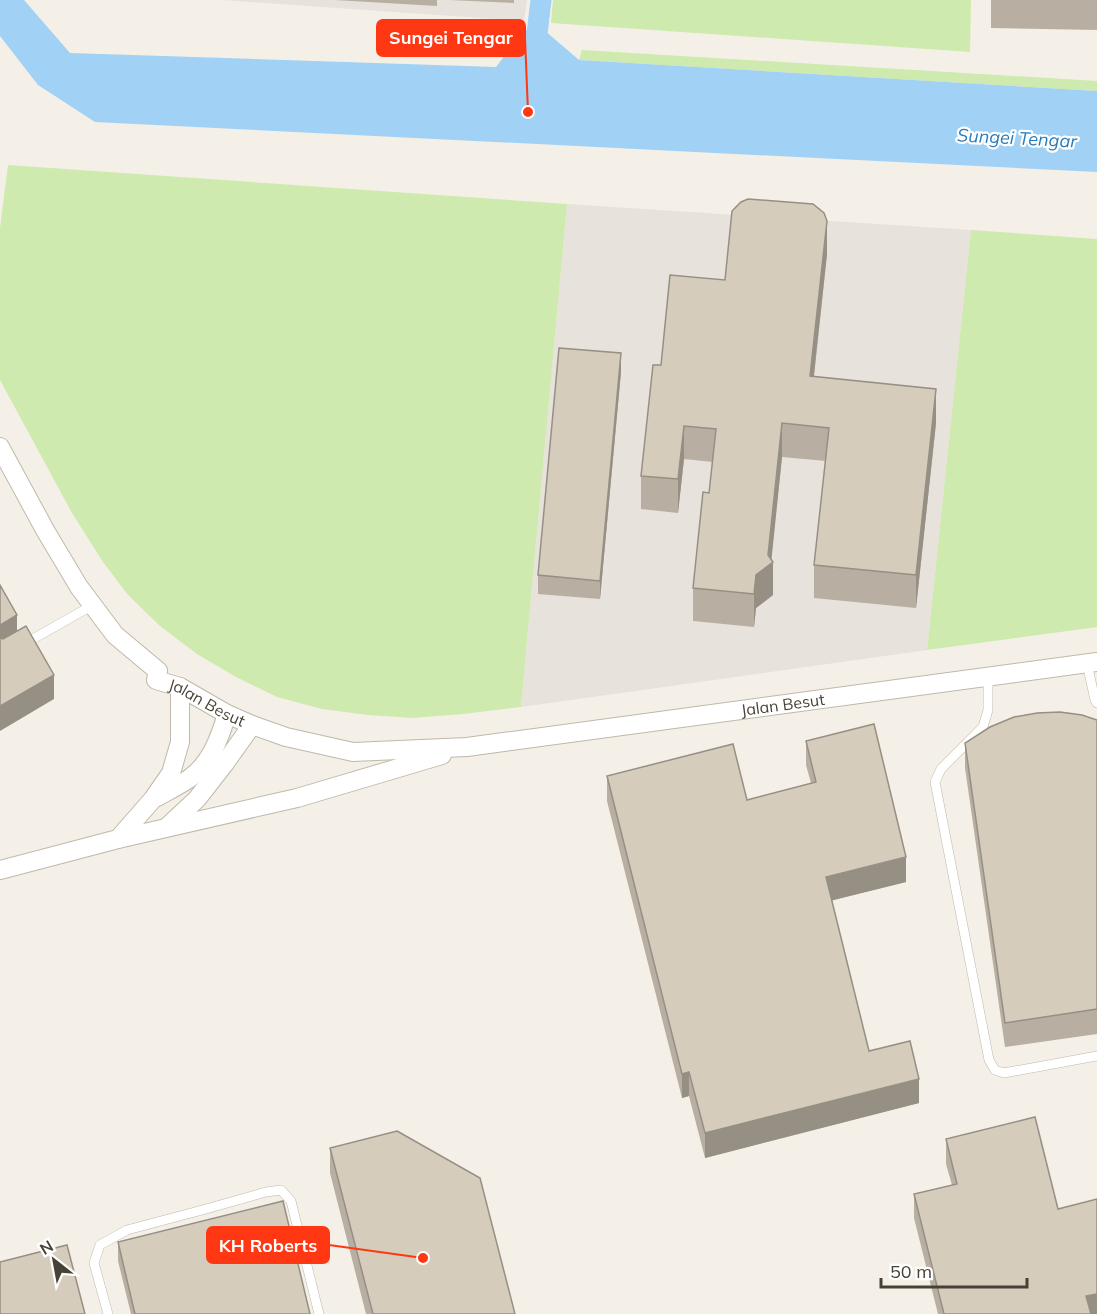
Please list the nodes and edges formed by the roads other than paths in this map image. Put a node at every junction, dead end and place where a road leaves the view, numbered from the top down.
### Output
1 (0, 447) edge
2 (93, 605) junction
3 (21, 633) edge
4 (1092, 662) edge
5 (988, 676) junction
6 (180, 687) junction
7 (1097, 703) edge
8 (227, 714) junction
9 (252, 725) junction
10 (467, 747) junction
11 (153, 799) junction
12 (167, 827) junction
13 (118, 839) junction
14 (0, 870) edge
15 (1097, 1056) edge
16 (108, 1314) edge
17 (319, 1314) edge

1 - 2 street, Jalan Besut
2 - 3 lane
2 - 6 street, Jalan Besut
4 - 5 street, Jalan Besut
4 - 7 lane
5 - 10 street, Jalan Besut
5 - 15 lane
6 - 8 street, Jalan Besut
6 - 11 street
8 - 9 street, Jalan Besut
8 - 11 street
9 - 10 street, Jalan Besut
9 - 12 street
10 - 12 street, Jalan Besut
11 - 13 street
12 - 13 street, Jalan Besut
13 - 14 street, Jalan Besut
16 - 17 lane

